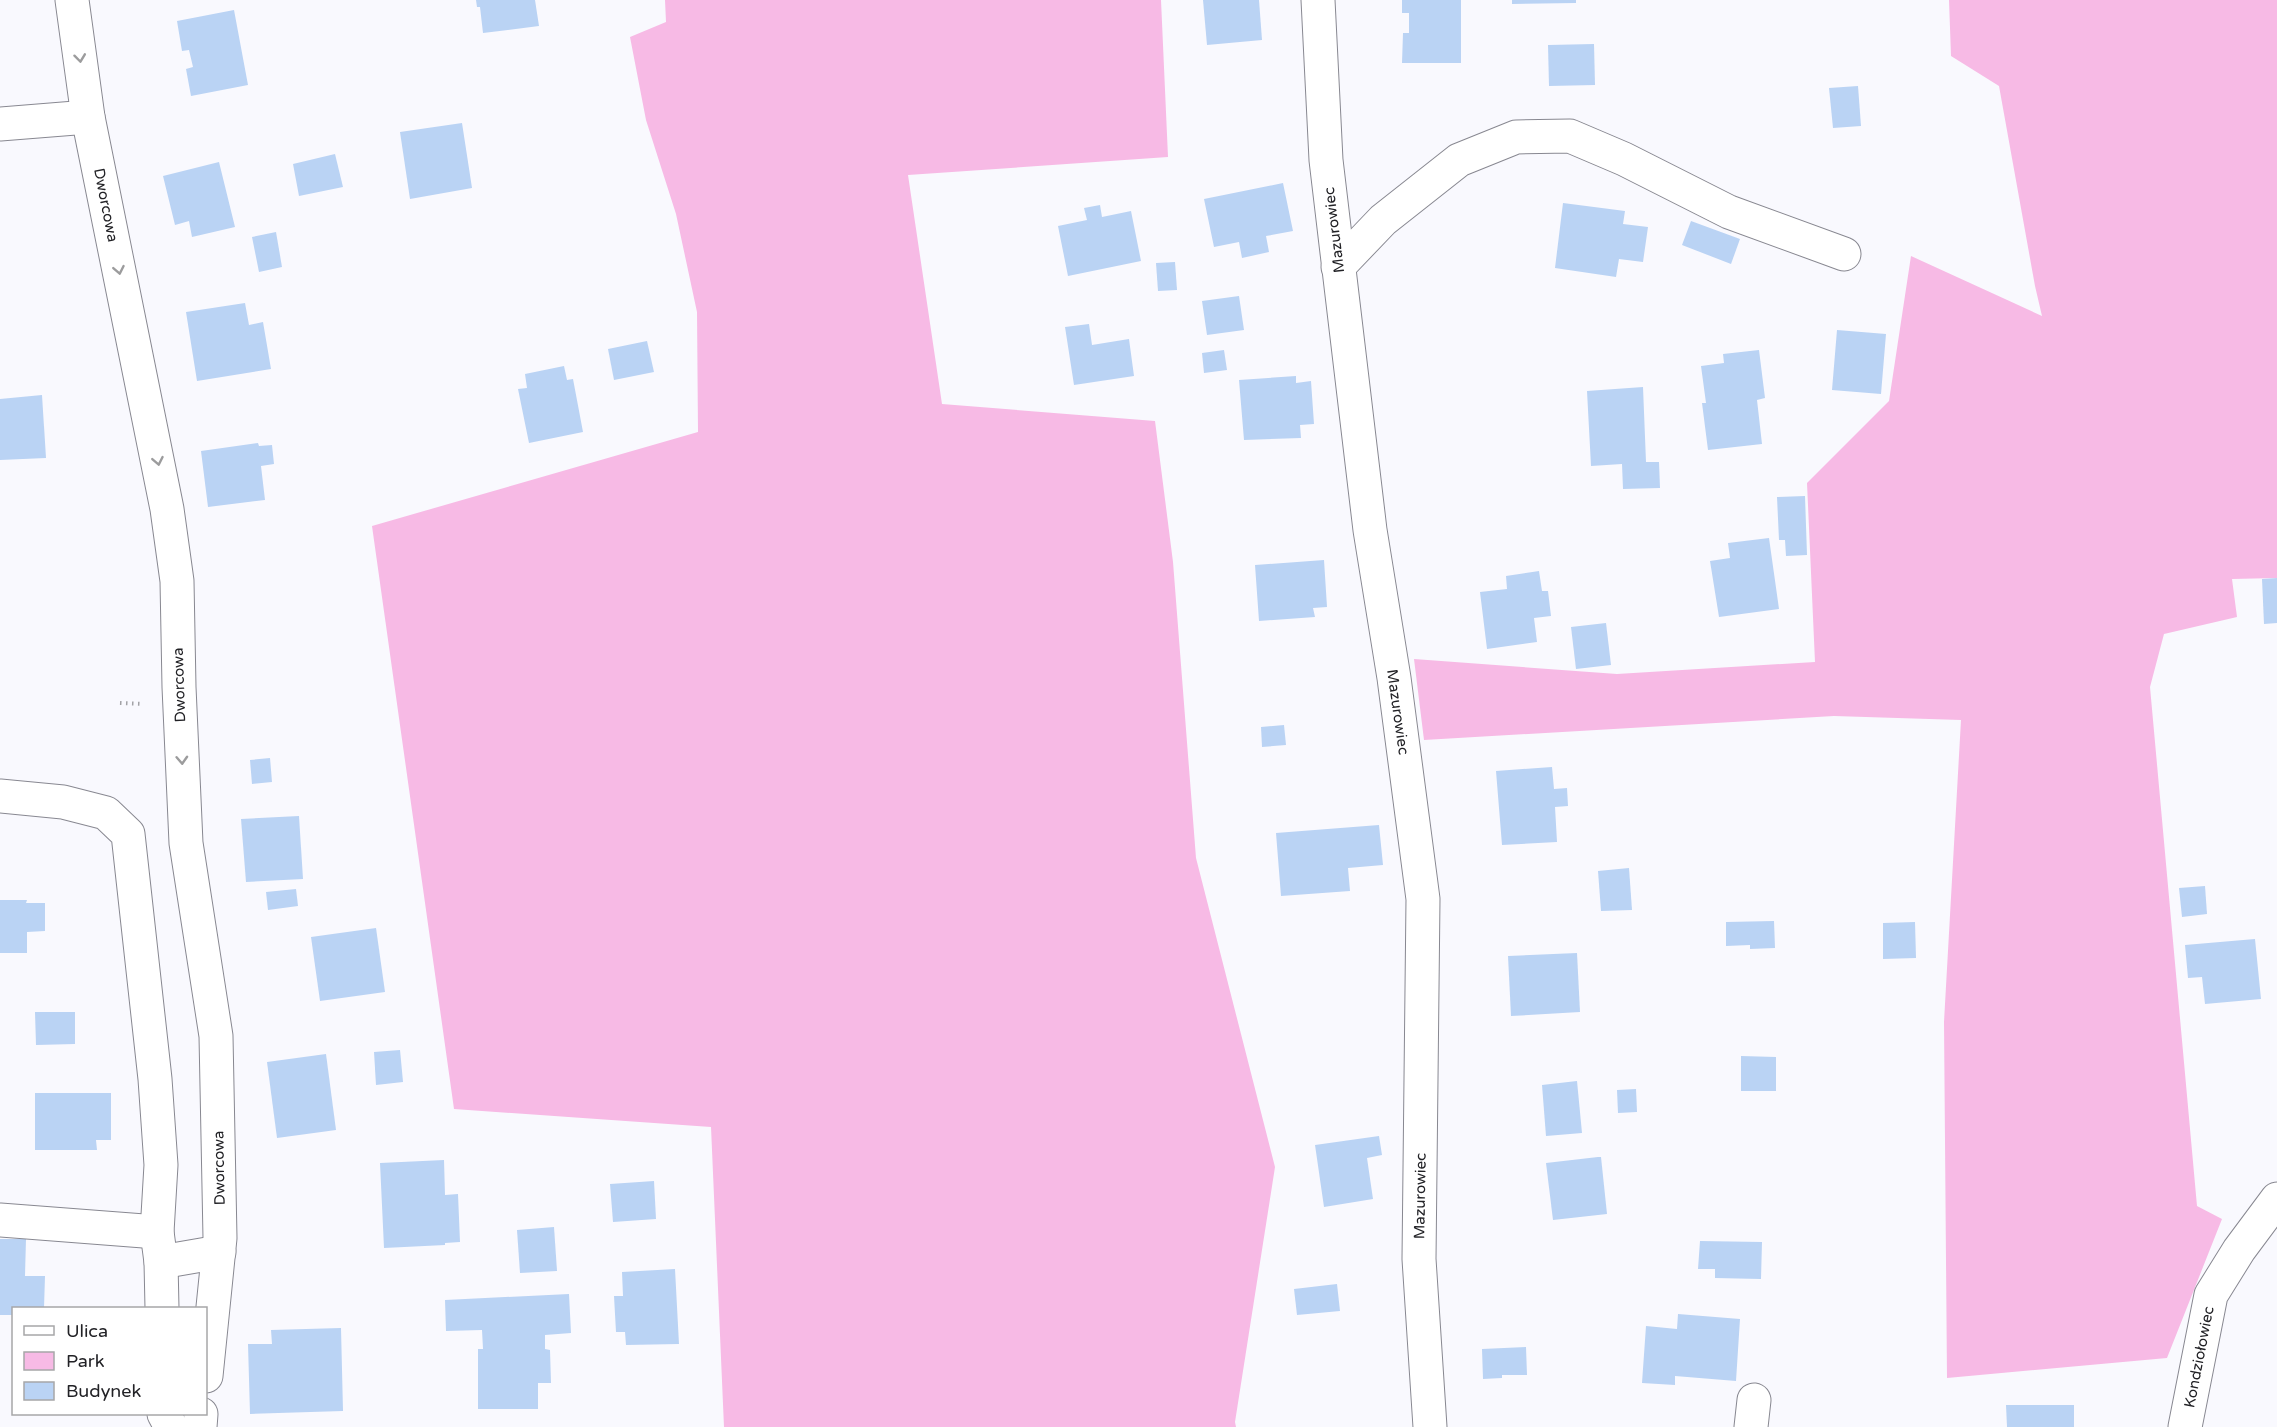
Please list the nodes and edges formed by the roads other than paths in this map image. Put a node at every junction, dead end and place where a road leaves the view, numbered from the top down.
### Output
1 (72, 0) edge
2 (1318, 0) edge
3 (88, 117) junction
4 (0, 124) edge
5 (1844, 254) dead end
6 (1338, 267) junction
7 (0, 796) edge
8 (2277, 1199) edge
9 (0, 1220) edge
10 (159, 1247) junction
11 (219, 1252) junction
12 (162, 1307) edge
13 (207, 1366) edge
14 (1430, 1427) edge
15 (2185, 1427) edge

1 -> 3 street, Dworcowa
2 - 6 street, Mazurowiec
3 - 4 street
3 -> 11 street, Dworcowa
5 - 6 street
6 - 14 street, Mazurowiec
7 - 10 street
8 - 15 street, Kondziołowiec
9 - 10 street
10 - 11 street
10 - 12 street
11 - 13 street, Dworcowa

